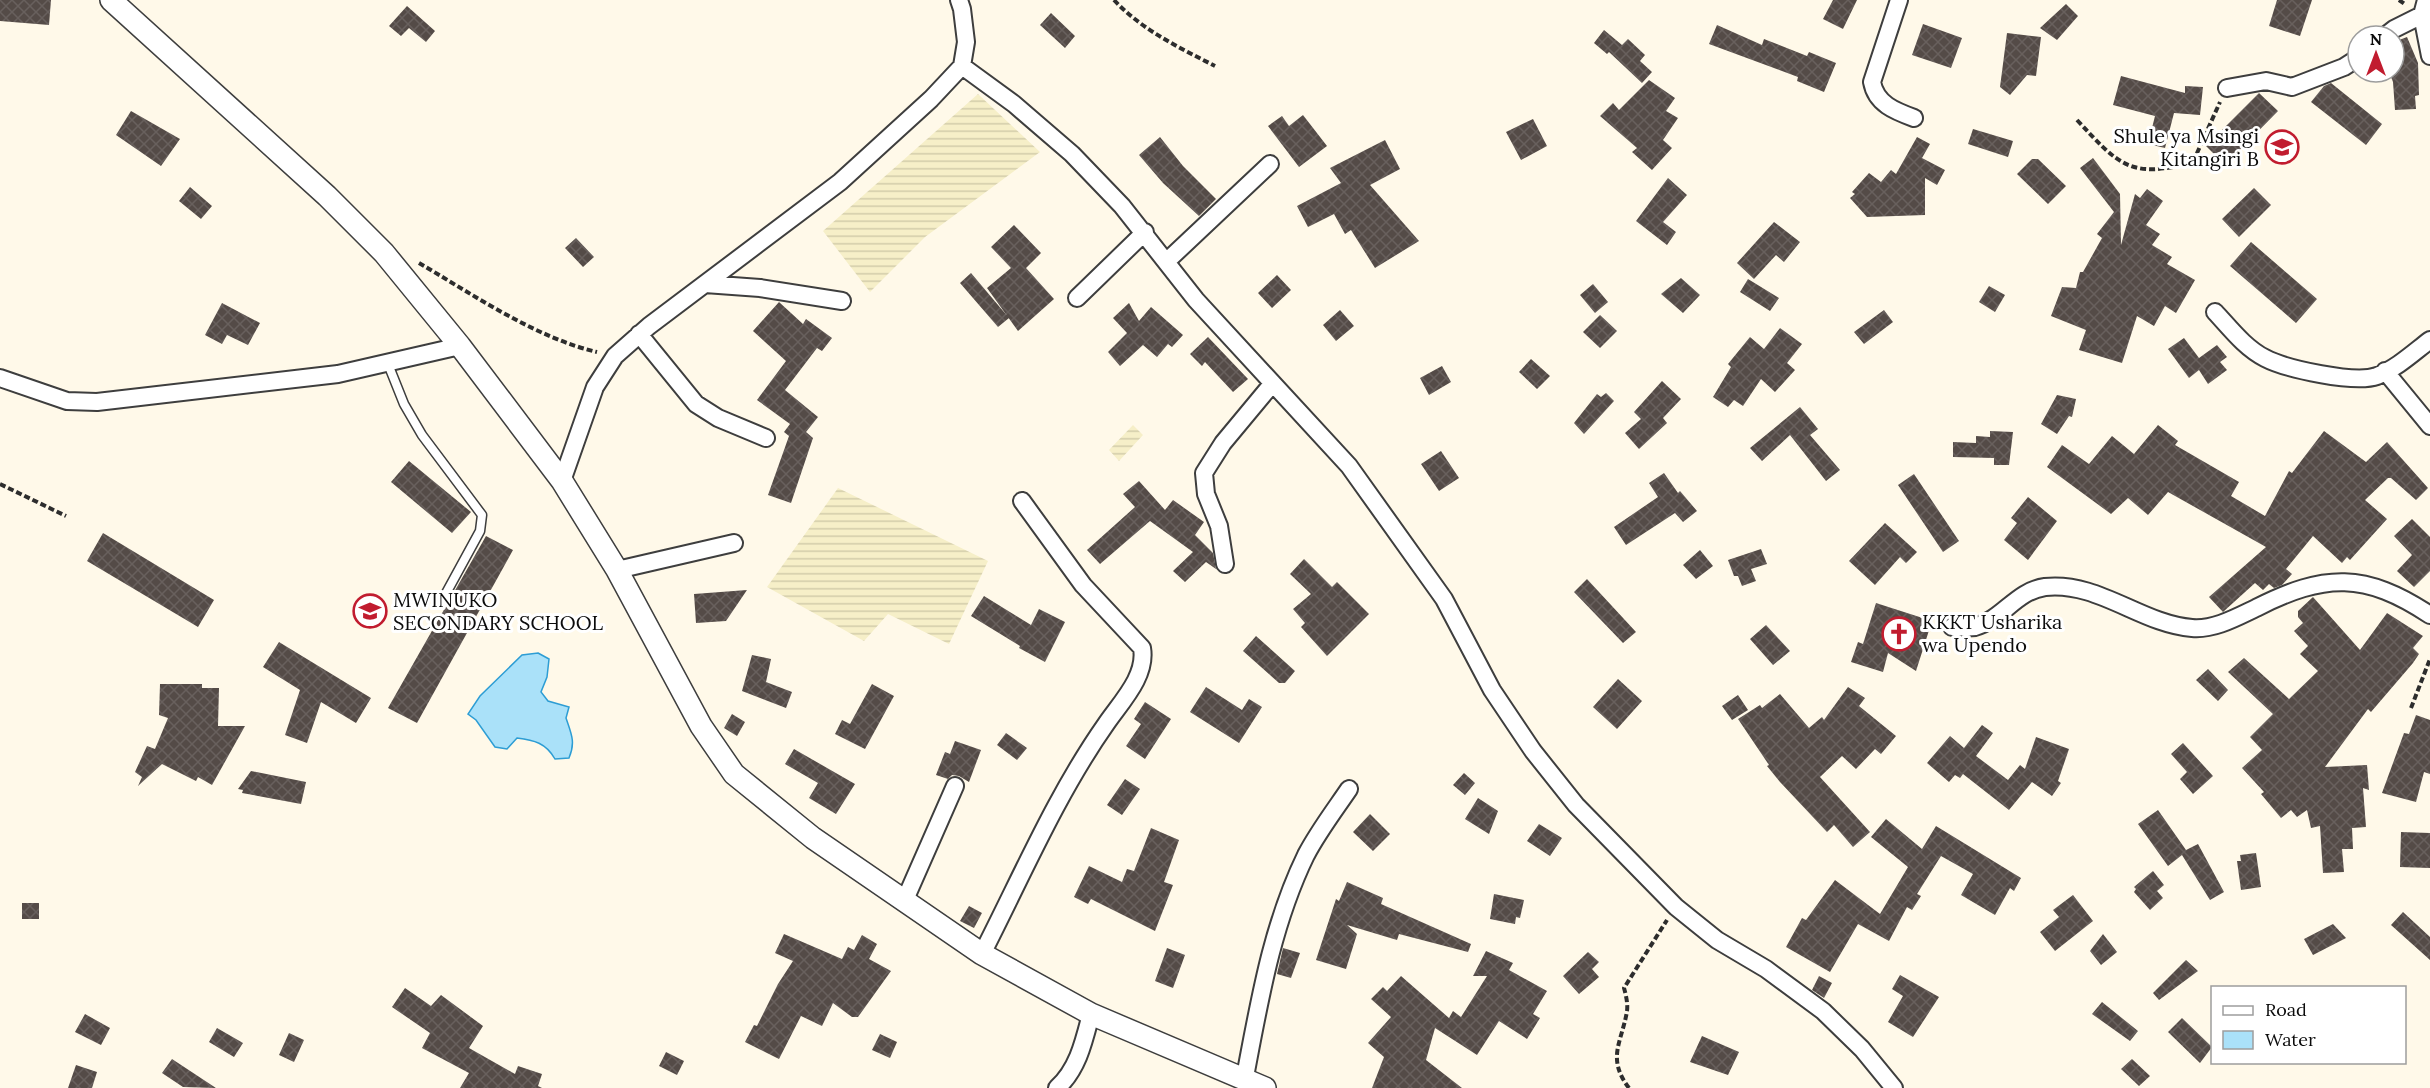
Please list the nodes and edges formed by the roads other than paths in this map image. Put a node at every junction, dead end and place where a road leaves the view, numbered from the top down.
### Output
1 (111, 0) edge
2 (959, 0) edge
3 (1899, 0) edge
4 (2424, 8) edge
5 (2402, 24) edge
6 (2430, 56) edge
7 (962, 66) junction
8 (2346, 67) edge
9 (2227, 88) road end
10 (1914, 118) dead end
11 (1270, 164) dead end
12 (1145, 232) junction
13 (1167, 261) junction
14 (705, 284) junction
15 (1077, 298) dead end
16 (842, 301) dead end
17 (2215, 312) dead end
18 (639, 334) junction
19 (2430, 340) edge
20 (460, 346) junction
21 (388, 364) junction
22 (2385, 371) junction
23 (0, 378) edge
24 (1272, 384) junction
25 (2430, 426) edge
26 (766, 438) dead end
27 (562, 481) junction
28 (1022, 501) dead end
29 (734, 543) dead end
30 (1225, 564) dead end
31 (617, 570) junction
32 (444, 597) dead end
33 (2430, 615) edge
34 (1952, 627) dead end
35 (955, 786) dead end
36 (1349, 789) dead end
37 (904, 902) junction
38 (981, 954) junction
39 (1091, 1014) junction
40 (1244, 1082) junction
41 (1057, 1088) edge
42 (1265, 1088) edge
43 (1894, 1088) edge

1 - 20 street
2 - 7 street
3 - 10 street
4 - 5 street
4 - 6 street
7 - 12 street
7 - 14 street
8 - 9 street
11 - 13 street
12 - 13 street
12 - 15 street
13 - 24 street
14 - 16 street
14 - 18 street
17 - 22 street
18 - 26 street
18 - 27 street
19 - 22 street
20 - 21 street
20 - 27 street
21 - 23 street
21 - 32 lane
22 - 25 street
24 - 30 street
24 - 43 street
27 - 31 street
28 - 38 street
29 - 31 street
31 - 37 street
33 - 34 street
35 - 37 street
36 - 40 street
37 - 38 street
38 - 39 street
39 - 40 street
39 - 41 street
40 - 42 street

